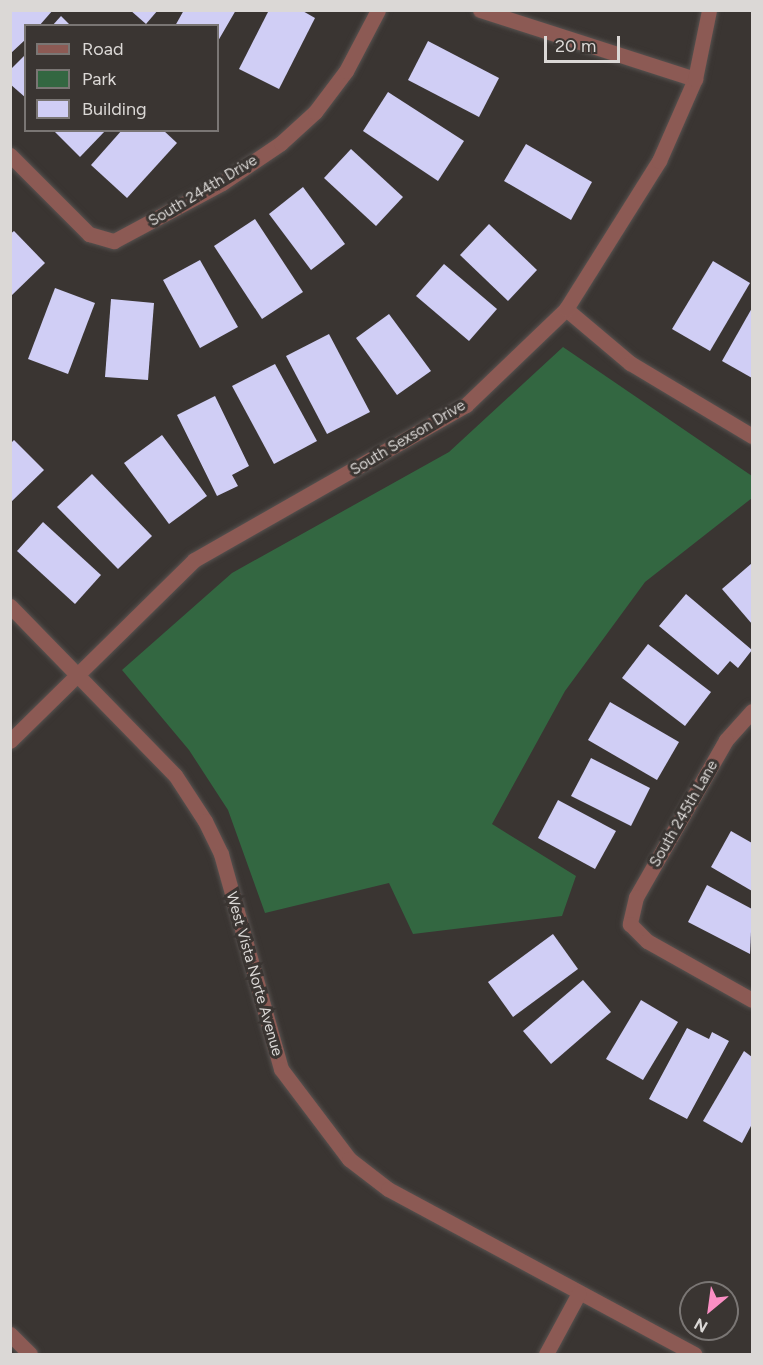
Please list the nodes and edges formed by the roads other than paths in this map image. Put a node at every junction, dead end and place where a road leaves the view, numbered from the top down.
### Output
1 (378, 10) edge
2 (480, 10) edge
3 (709, 10) edge
4 (695, 79) junction
5 (10, 155) edge
6 (566, 309) junction
7 (753, 436) edge
8 (10, 606) edge
9 (76, 674) junction
10 (753, 711) edge
11 (10, 741) edge
12 (753, 1000) edge
13 (579, 1293) junction
14 (10, 1334) edge
15 (30, 1354) edge
16 (546, 1354) edge
17 (694, 1354) edge

1 - 5 street, South 244th Drive
2 - 4 street
3 - 4 street, South Sexson Drive
4 - 6 street, South Sexson Drive
6 - 7 street
6 - 9 street, South Sexson Drive
8 - 9 street, West Vista Norte Avenue
9 - 11 street, South Sexson Drive
9 - 13 street, West Vista Norte Avenue
10 - 12 street, South 245th Lane
13 - 16 street
13 - 17 street, West Vista Norte Avenue
14 - 15 street

